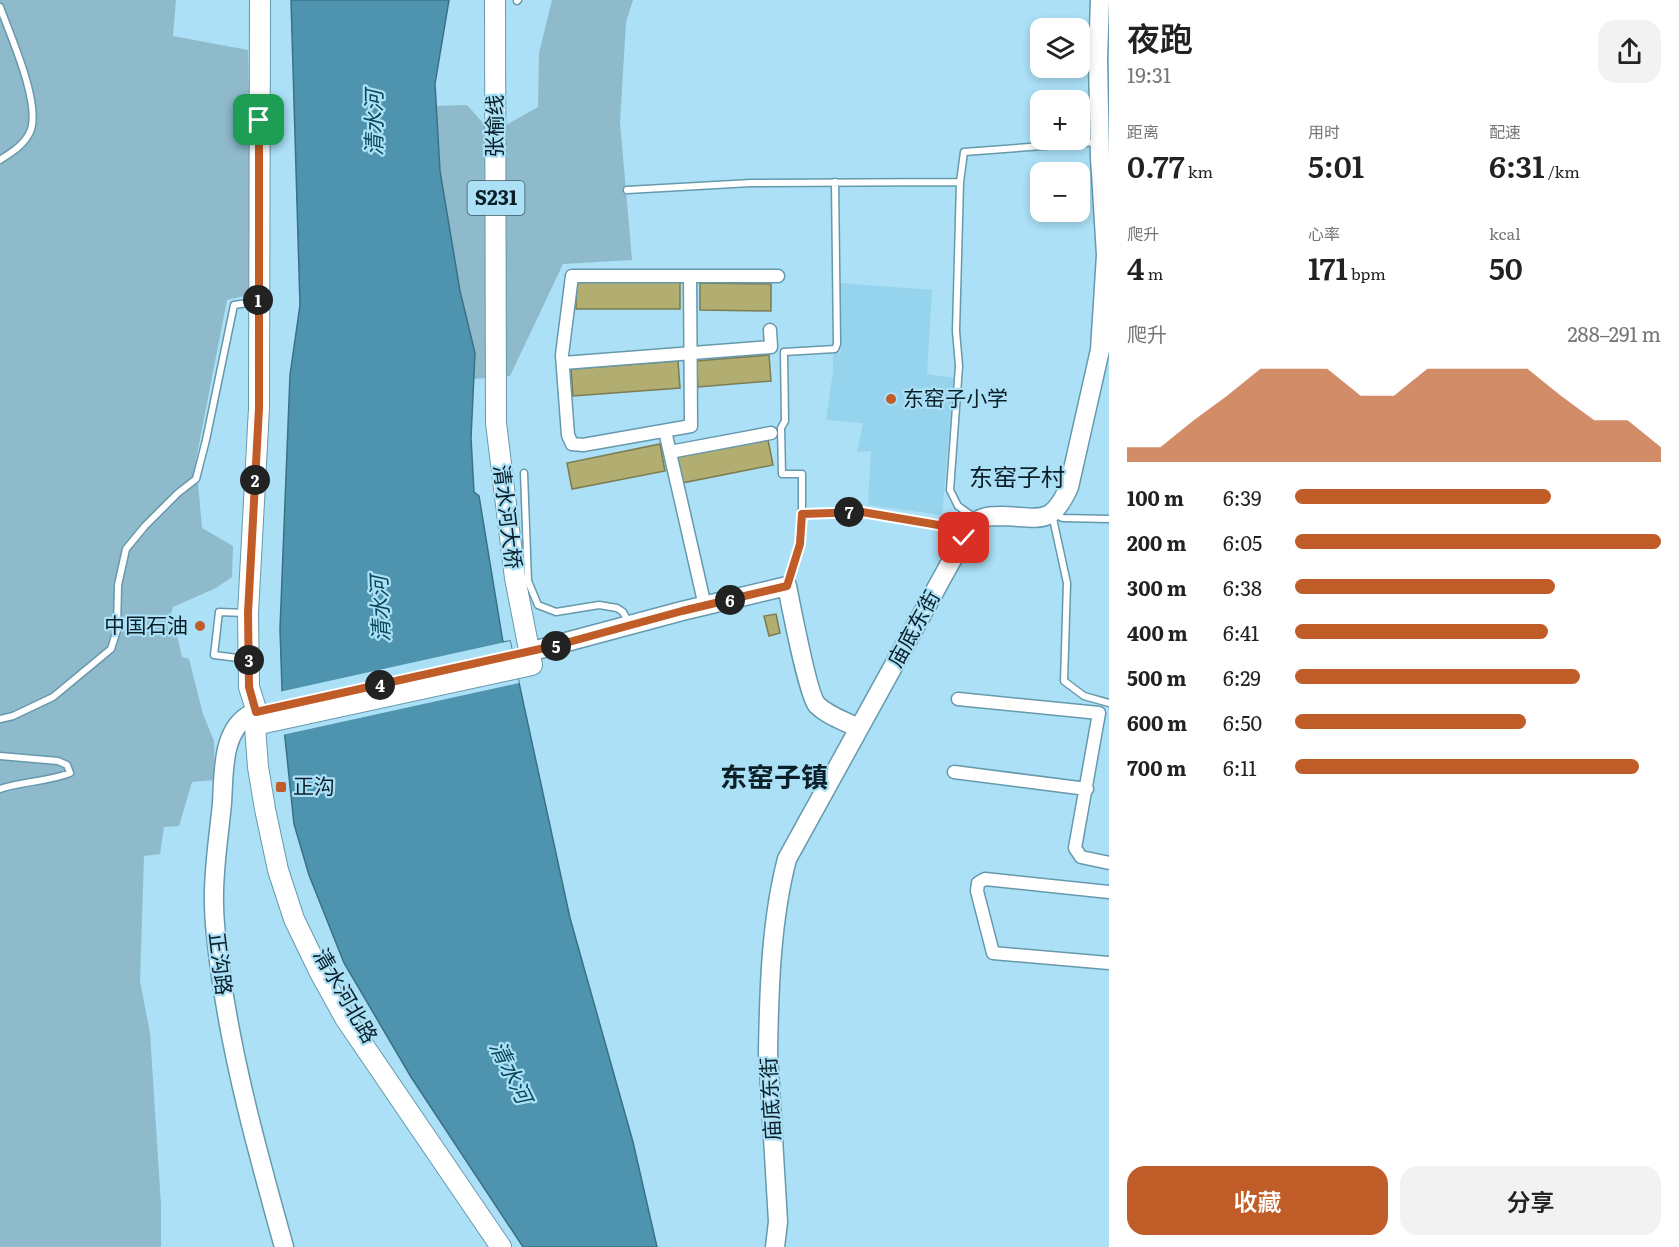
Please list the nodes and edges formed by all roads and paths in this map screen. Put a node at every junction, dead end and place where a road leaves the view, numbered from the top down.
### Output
1 (260, 0) edge
2 (495, 0) edge
3 (1100, 0) edge
4 (0, 7) edge
5 (1104, 109) edge
6 (1100, 142) junction
7 (0, 160) edge
8 (835, 182) junction
9 (960, 182) junction
10 (627, 190) dead end
11 (1106, 221) edge
12 (690, 276) junction
13 (778, 276) dead end
14 (258, 301) junction
15 (770, 330) dead end
16 (691, 354) junction
17 (563, 363) junction
18 (496, 396) joint
19 (665, 431) junction
20 (771, 433) dead end
21 (670, 452) junction
22 (524, 473) dead end
23 (802, 514) junction
24 (1052, 514) junction
25 (1109, 519) edge
26 (974, 526) junction
27 (787, 586) junction
28 (705, 606) junction
29 (248, 613) junction
30 (631, 625) junction
31 (523, 655) junction
32 (249, 660) junction
33 (958, 699) dead end
34 (1109, 704) edge
35 (258, 717) junction
36 (0, 719) edge
37 (858, 728) junction
38 (0, 756) edge
39 (954, 772) dead end
40 (0, 789) edge
41 (1087, 789) junction
42 (1109, 863) edge
43 (1109, 892) edge
44 (1109, 963) edge
45 (284, 1247) edge
46 (293, 1247) edge
47 (501, 1247) edge
48 (512, 1247) edge
49 (774, 1247) edge

1 - 14 main road
2 - 18 main road, 张榆线 / S231
3 - 5 street
4 - 7 lane
5 - 6 street
6 - 9 lane
6 - 11 street
8 - 9 lane
8 - 10 lane
8 - 23 lane
9 - 26 lane
11 - 24 street
12 - 13 street
12 - 16 street
12 - 17 street
14 - 29 main road
14 - 36 lane
15 - 16 street
16 - 17 street
16 - 19 street
17 - 19 street
18 - 31 main road, 清水河大桥 / S231
19 - 21 street
20 - 21 street
21 - 28 street
22 - 30 lane
23 - 26 lane
23 - 27 lane
24 - 25 lane
24 - 26 street
24 - 34 lane
26 - 37 street, 庙底东街
27 - 28 street
27 - 37 street
28 - 30 street
29 - 32 main road
29 - 32 lane
30 - 31 street
31 - 35 main road
32 - 35 main road
33 - 41 street
35 - 45 street, 正沟路
35 - 46 street, 正沟路
35 - 47 main road, 清水河北路
35 - 48 main road, 清水河北路
37 - 49 street, 庙底东街
38 - 40 lane
39 - 41 street
41 - 42 street
43 - 44 street

